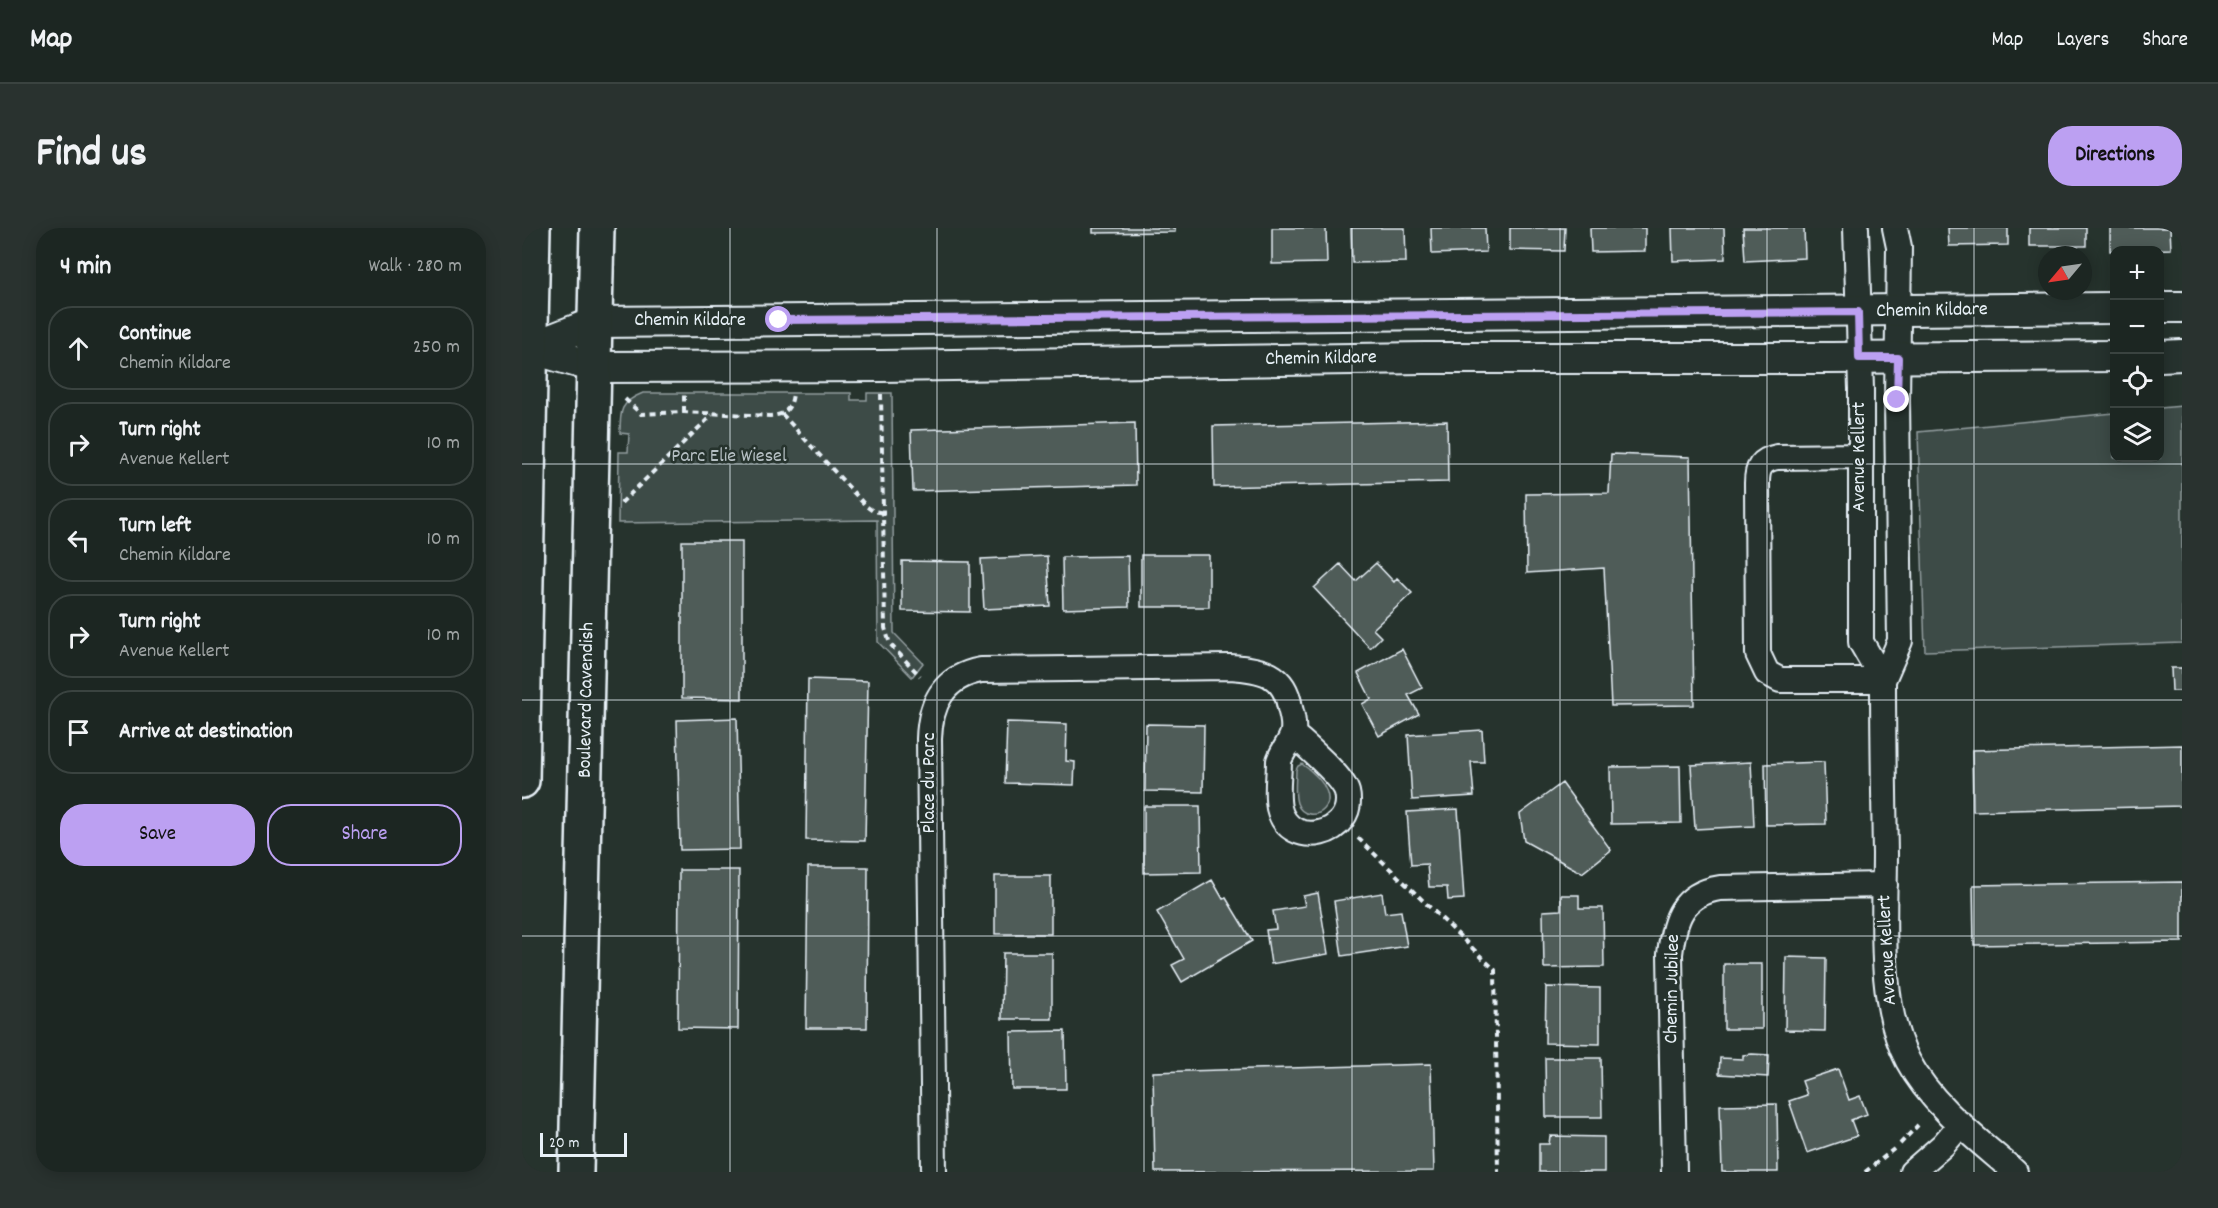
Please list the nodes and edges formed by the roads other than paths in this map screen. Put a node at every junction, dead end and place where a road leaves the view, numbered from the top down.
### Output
1 (533, 228) edge
2 (597, 228) edge
3 (1856, 228) edge
4 (1895, 228) edge
5 (2164, 307) edge
6 (2182, 307) edge
7 (2110, 308) edge
8 (1858, 312) junction
9 (1899, 312) junction
10 (596, 322) junction
11 (526, 348) edge
12 (2182, 355) edge
13 (2110, 356) edge
14 (2164, 356) edge
15 (1859, 358) junction
16 (1898, 358) junction
17 (595, 367) junction
18 (1860, 456) junction
19 (1883, 680) junction
20 (1293, 734) dead end
21 (522, 781) edge
22 (1885, 885) junction
23 (1961, 1124) junction
24 (576, 1172) edge
25 (934, 1172) edge
26 (1674, 1172) edge
27 (1912, 1172) edge
28 (2015, 1172) edge

1 - 11 main road
2 - 10 main road, Boulevard Cavendish
3 - 8 street, Avenue Kellert
4 - 9 street, Avenue Kellert
5 - 6 street
7 - 9 street, Chemin Kildare
8 - 9 street, Chemin Kildare
8 - 10 street, Chemin Kildare
8 - 15 street, Avenue Kellert
9 - 16 street, Avenue Kellert
10 - 11 street, Chemin Kildare
10 - 17 main road, Boulevard Cavendish
11 - 17 street, Chemin Kildare
11 - 21 main road
12 - 14 street
13 - 16 street, Chemin Kildare
15 - 16 street, Chemin Kildare
15 - 17 street, Chemin Kildare
15 - 18 street, Avenue Kellert
16 - 19 street, Avenue Kellert
17 - 24 main road, Boulevard Cavendish
18 - 19 street, Avenue Kellert
18 - 19 street
19 - 22 street, Avenue Kellert
20 - 25 street, Place du Parc
22 - 23 street, Avenue Kellert
22 - 26 street, Chemin Jubilee
23 - 27 street
23 - 28 street, Avenue Kellert

